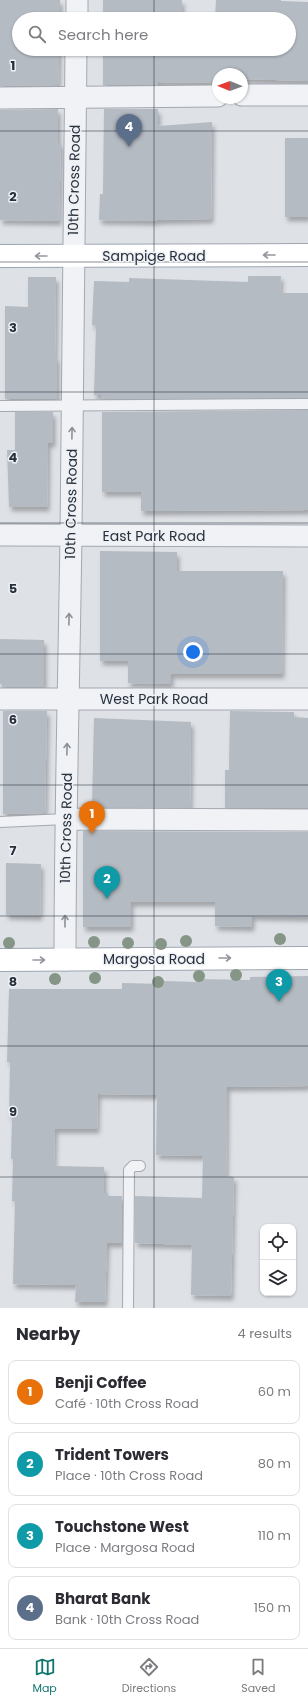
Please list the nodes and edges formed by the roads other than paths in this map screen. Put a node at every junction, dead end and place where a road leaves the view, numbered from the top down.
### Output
1 (77, 0) edge
2 (77, 12) edge
3 (76, 56) edge
4 (248, 95) edge
5 (308, 95) edge
6 (212, 96) edge
7 (75, 97) junction
8 (0, 98) edge
9 (308, 255) edge
10 (0, 256) edge
11 (73, 256) junction
12 (308, 404) edge
13 (0, 406) edge
14 (72, 406) junction
15 (0, 535) edge
16 (71, 535) junction
17 (308, 536) edge
18 (0, 699) edge
19 (67, 699) junction
20 (308, 699) edge
21 (66, 819) junction
22 (308, 820) edge
23 (0, 822) edge
24 (308, 958) edge
25 (0, 960) edge
26 (65, 960) junction
27 (140, 1166) dead end
28 (128, 1308) edge

1 - 2 street
3 - 7 street, 10th Cross Road
4 - 5 street
6 - 7 street
7 - 8 street
7 - 11 street, 10th Cross Road
9 -> 11 main road, Sampige Road
11 -> 10 main road, Sampige Road
11 - 14 street, 10th Cross Road
12 - 14 lane
13 - 14 lane
16 -> 14 street, 10th Cross Road
15 - 16 street, East Park Road
16 - 17 street, East Park Road
19 -> 16 street, 10th Cross Road
18 - 19 street, West Park Road
19 - 20 street, West Park Road
21 -> 19 street, 10th Cross Road
21 - 22 street
21 - 23 lane
26 -> 21 street, 10th Cross Road
26 -> 24 main road, Margosa Road
25 -> 26 main road, Margosa Road
27 - 28 lane

